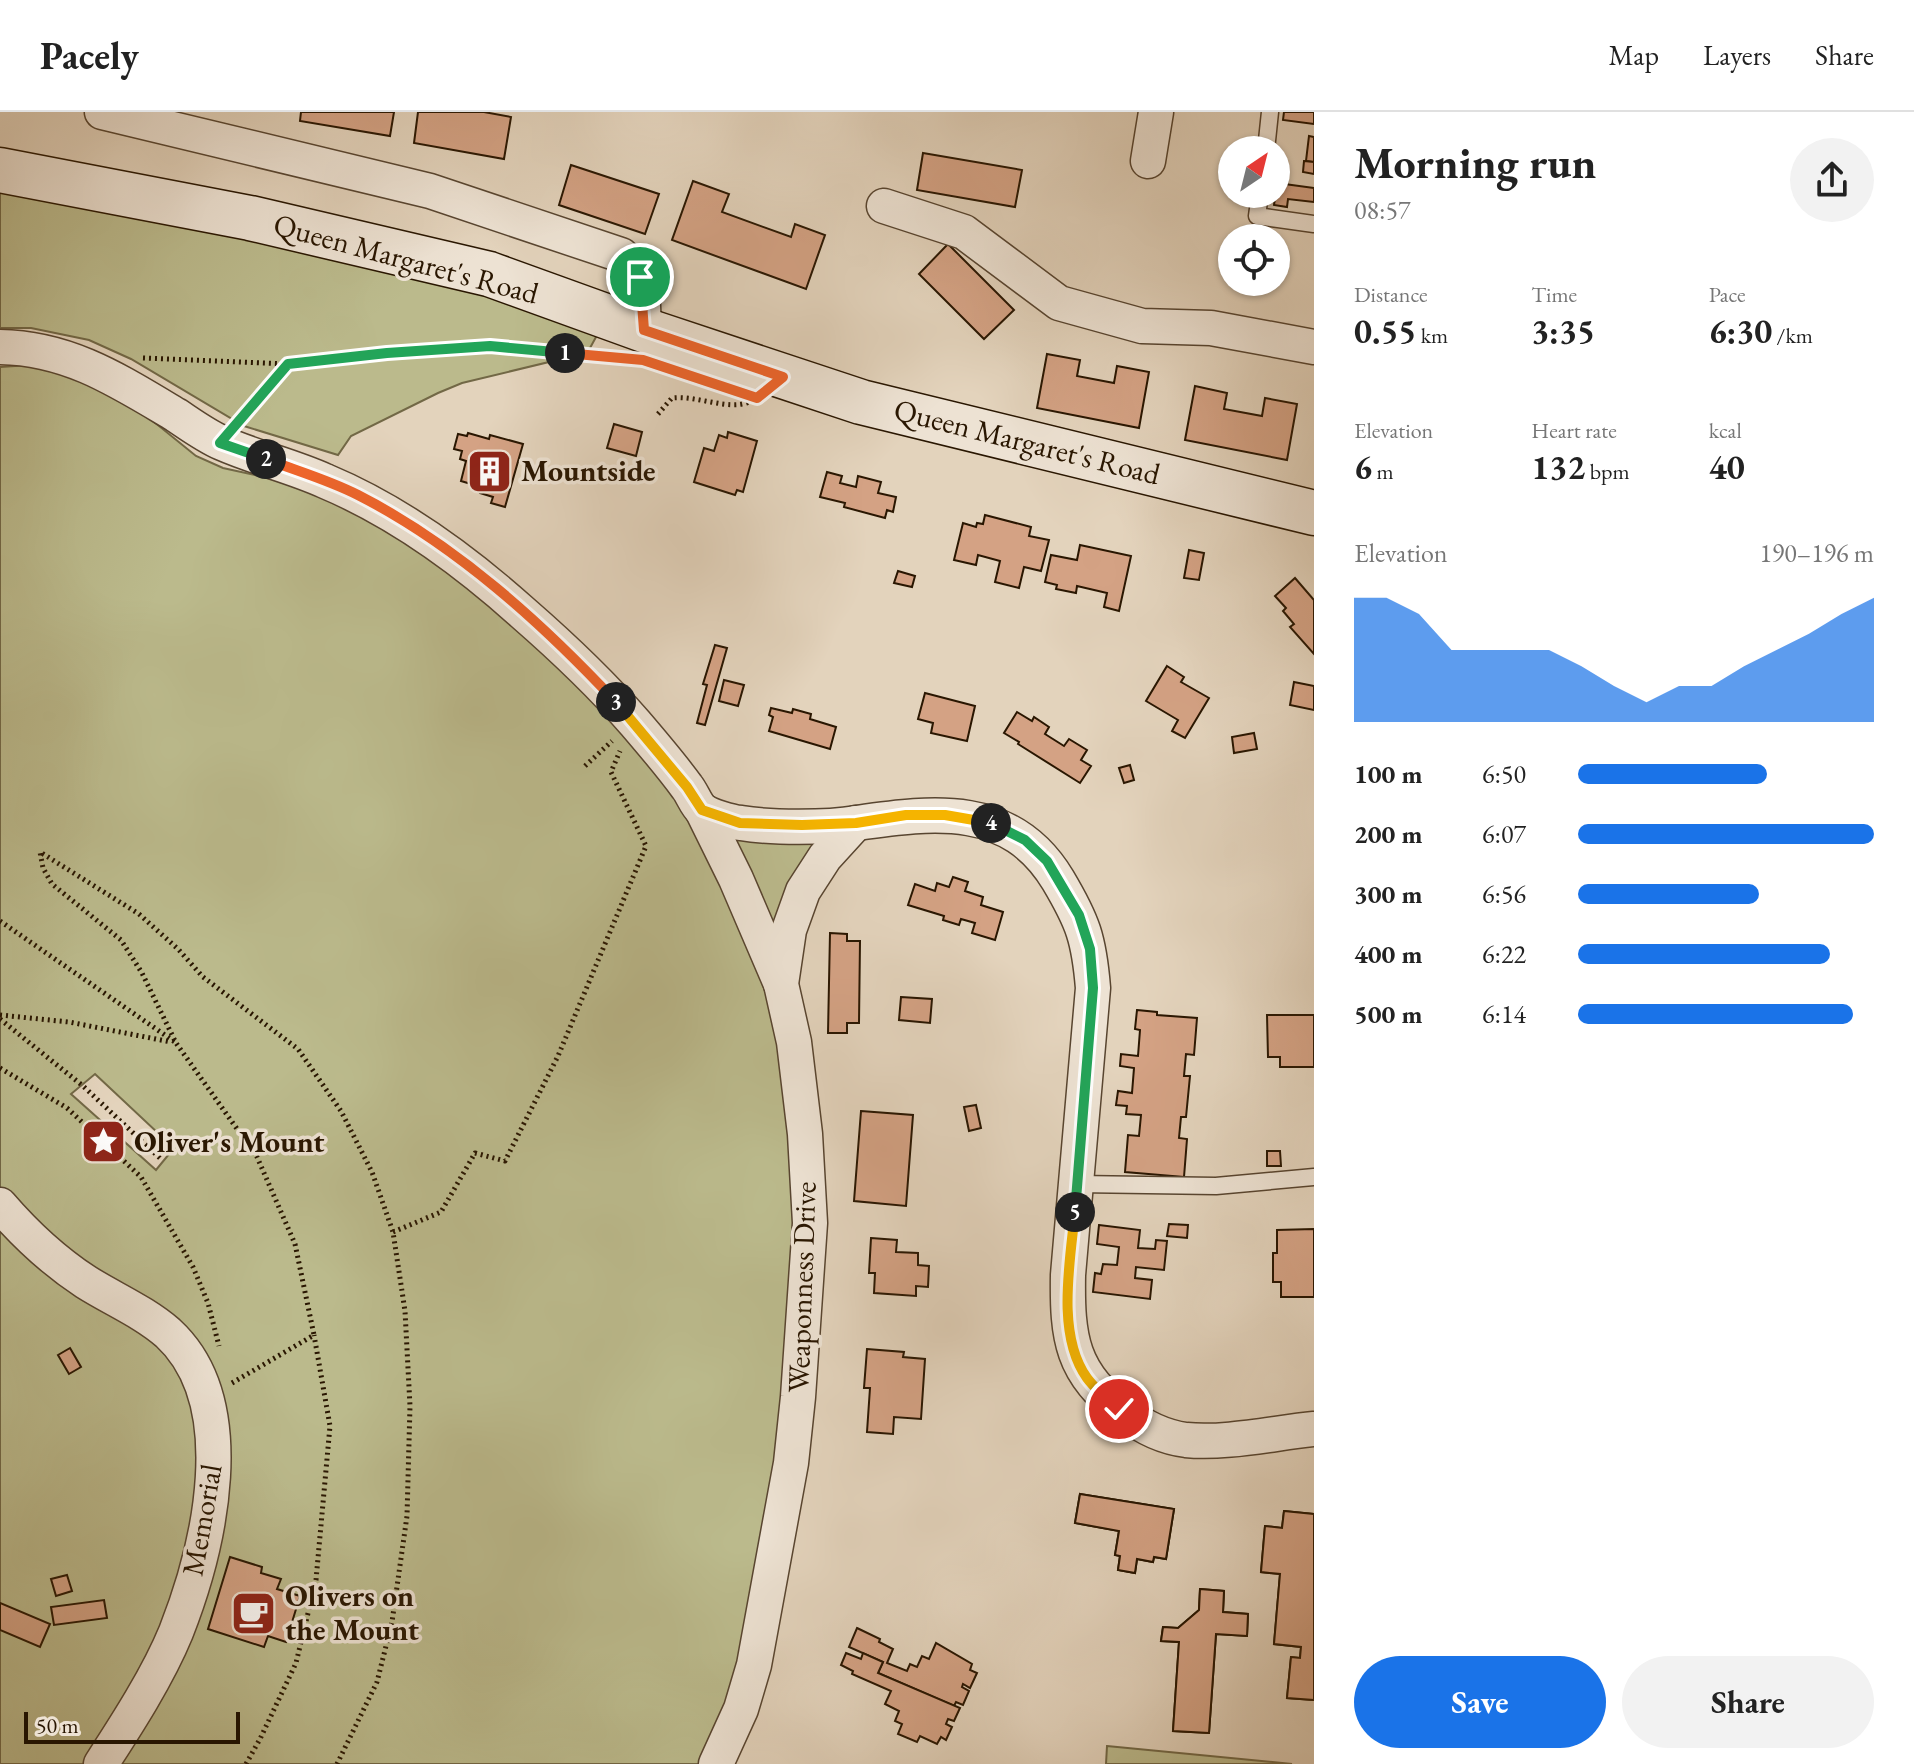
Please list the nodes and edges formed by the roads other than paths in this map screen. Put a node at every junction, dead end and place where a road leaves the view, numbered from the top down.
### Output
1 (102, 112) edge
2 (1156, 112) edge
3 (1270, 112) edge
4 (1267, 136) edge
5 (1148, 161) dead end
6 (0, 170) edge
7 (884, 206) dead end
8 (1258, 208) edge
9 (1314, 224) edge
10 (628, 343) junction
11 (0, 347) edge
12 (1314, 347) edge
13 (1314, 513) edge
14 (702, 810) junction
15 (856, 823) junction
16 (781, 984) junction
17 (1314, 1177) edge
18 (1077, 1184) junction
19 (0, 1205) edge
20 (1314, 1429) edge
21 (101, 1764) edge
22 (716, 1764) edge

1 - 10 street
2 - 5 street
3 - 4 lane
6 - 10 main road, Queen Margaret's Road
7 - 12 street
8 - 9 lane
10 - 13 main road, Queen Margaret's Road
11 - 14 street
14 - 15 street
14 - 16 street
15 - 16 street, Weaponness Drive
15 - 18 street
16 - 22 street, Weaponness Drive
17 - 18 lane
18 - 20 street
19 - 21 street, Memorial

